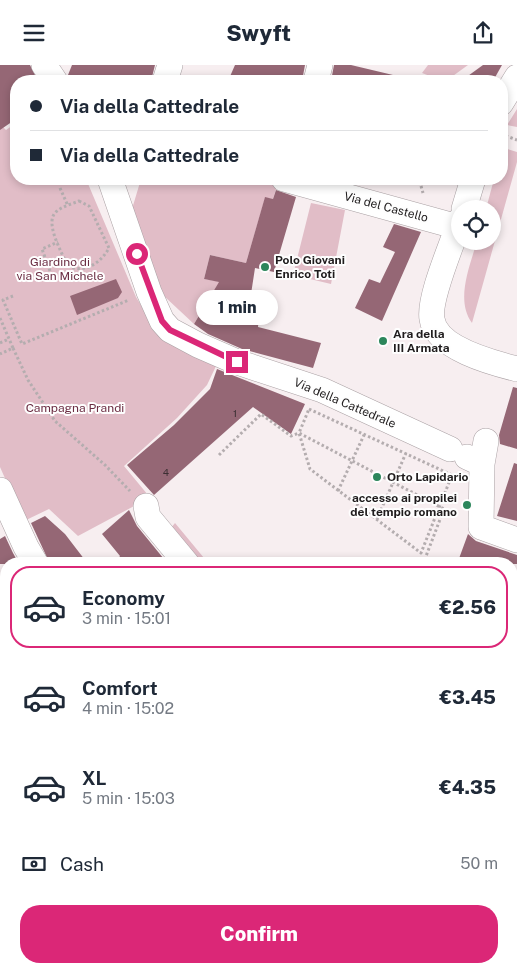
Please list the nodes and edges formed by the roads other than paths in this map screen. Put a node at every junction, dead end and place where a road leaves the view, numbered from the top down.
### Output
1 (517, 77) edge
2 (508, 92) edge
3 (112, 185) edge
4 (315, 185) edge
5 (471, 185) edge
6 (467, 200) edge
7 (451, 217) edge
8 (451, 248) edge
9 (517, 369) edge
10 (0, 490) edge
11 (140, 500) road end
12 (517, 539) edge
13 (32, 557) edge
14 (181, 557) edge

1 - 2 street
3 - 12 street, Via della Cattedrale
4 - 7 street, Via del Castello
5 - 6 street
8 - 9 street
10 - 13 street
11 - 14 street

